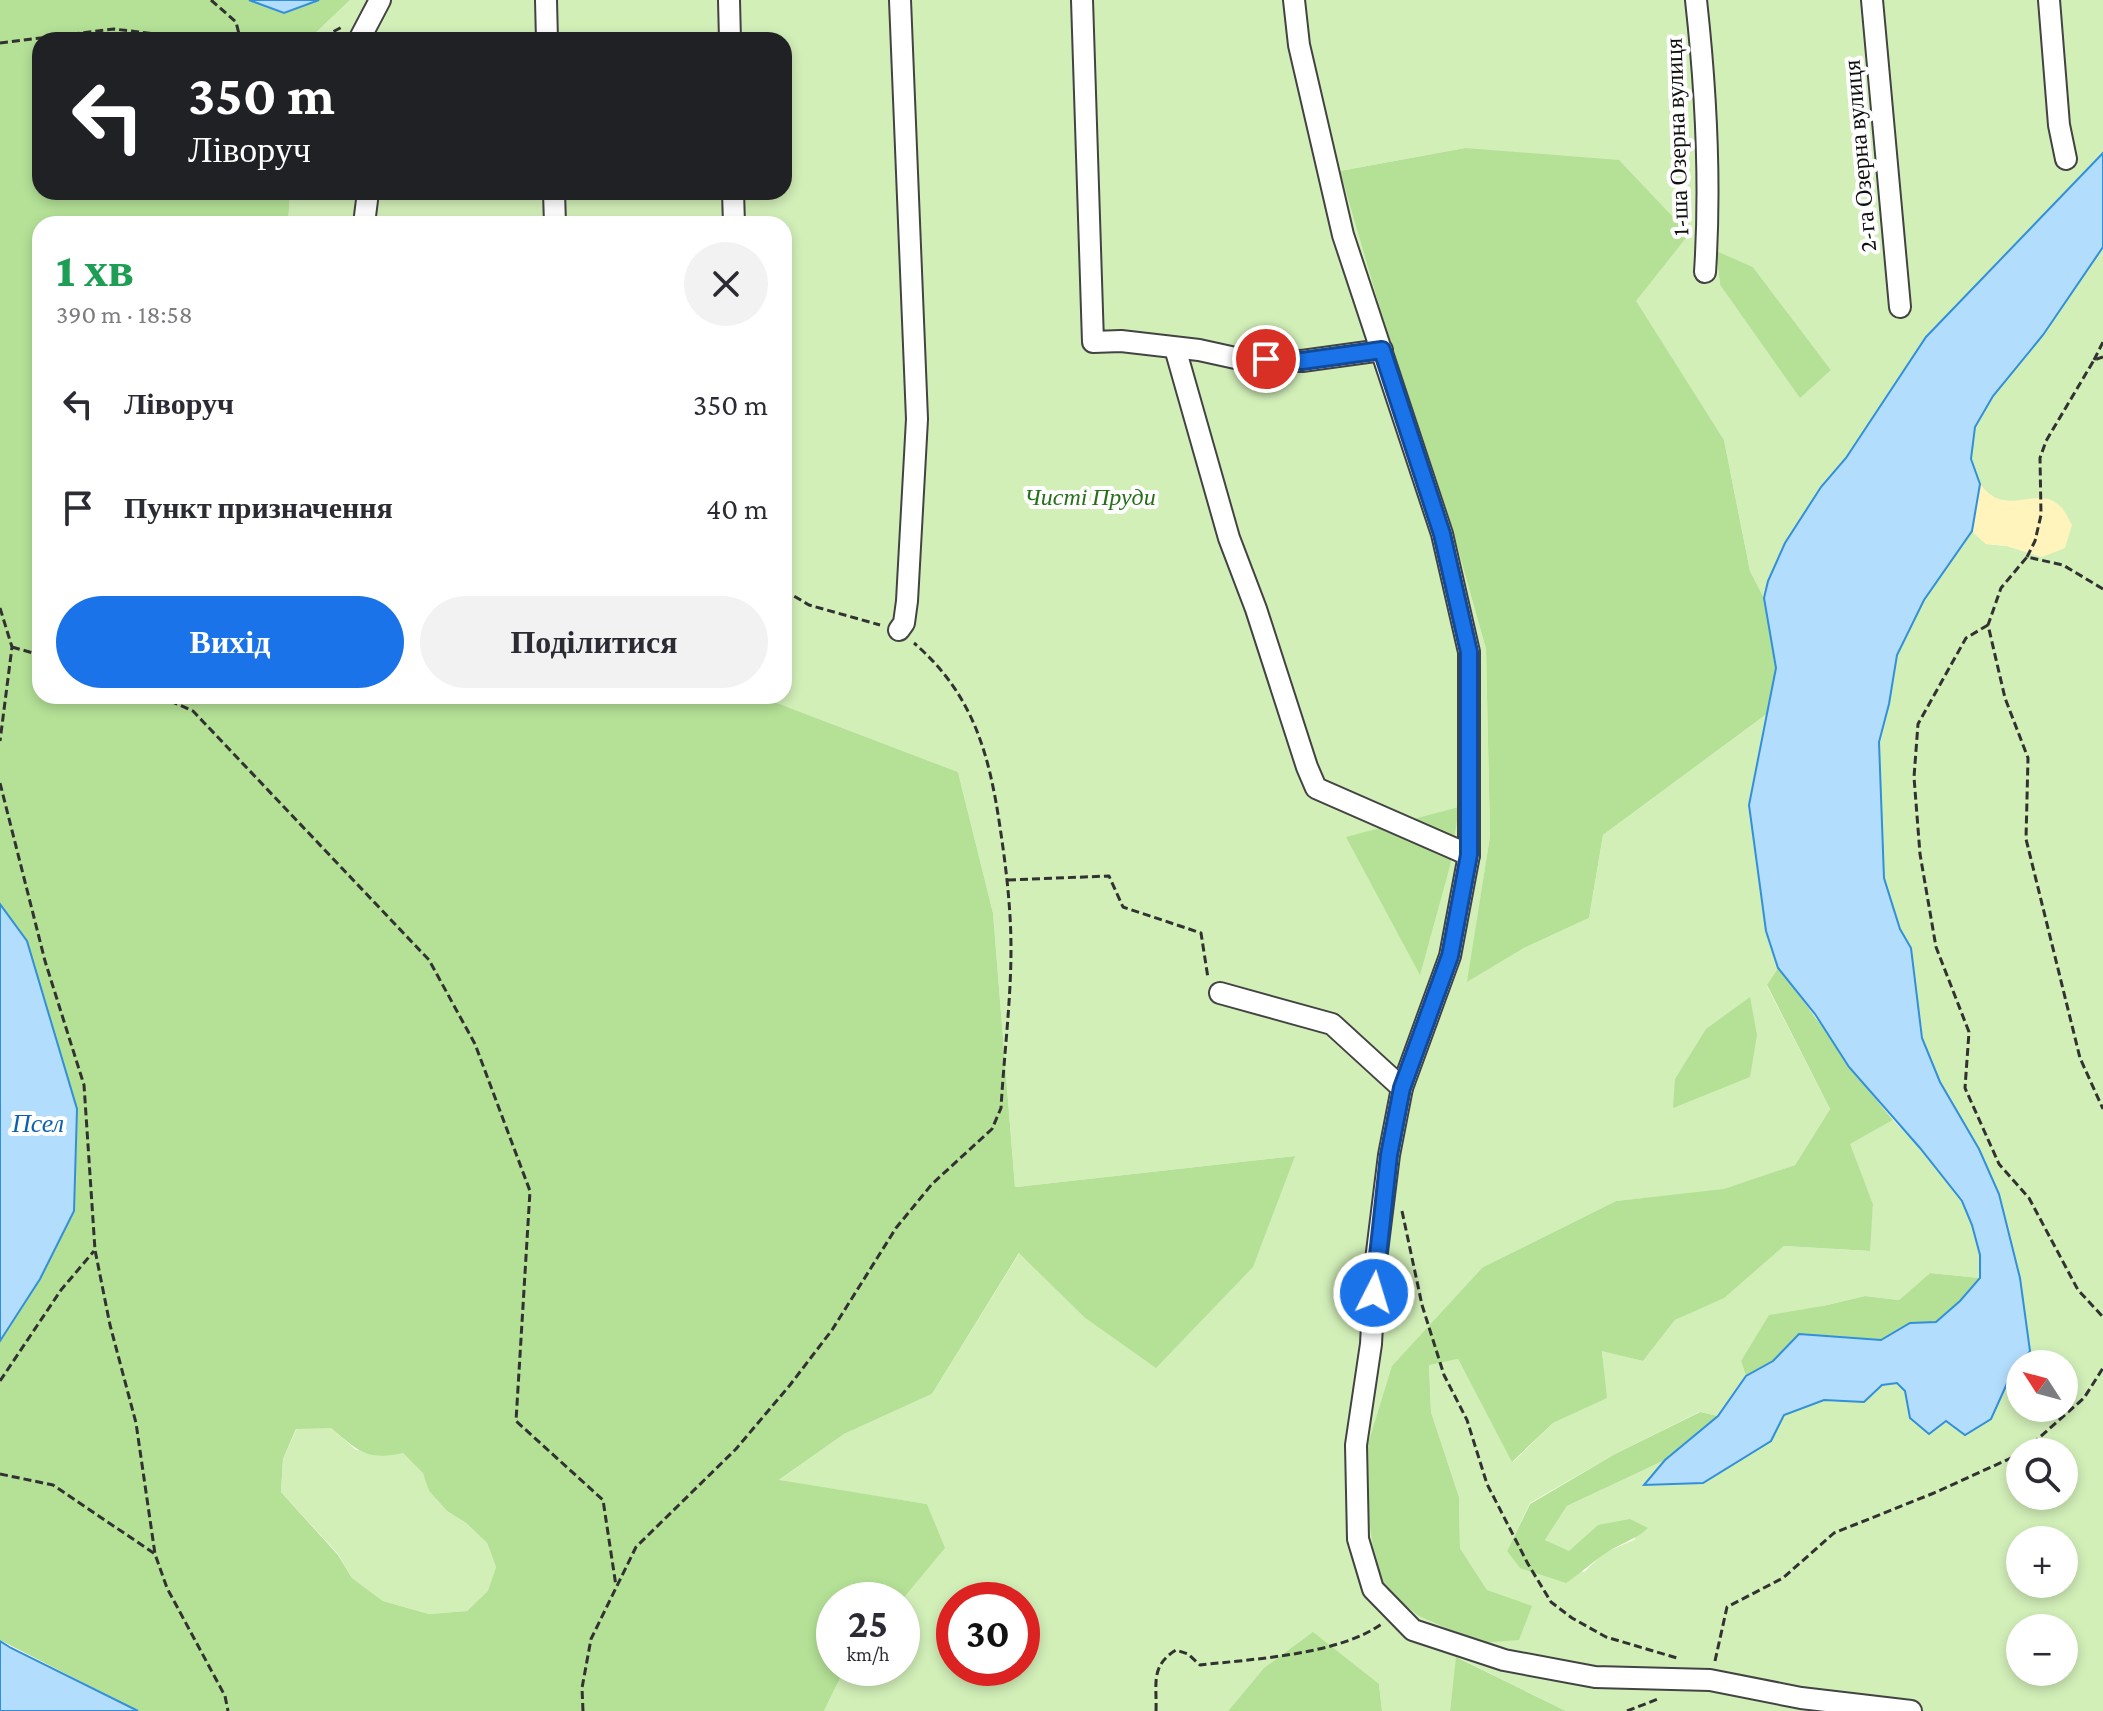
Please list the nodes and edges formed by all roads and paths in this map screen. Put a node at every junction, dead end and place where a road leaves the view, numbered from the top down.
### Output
1 (211, 0) edge
2 (546, 0) edge
3 (729, 0) edge
4 (900, 0) edge
5 (1082, 0) edge
6 (1294, 0) edge
7 (1696, 0) edge
8 (1872, 0) edge
9 (2049, 0) edge
10 (376, 7) edge
11 (90, 32) edge
12 (138, 32) edge
13 (238, 32) edge
14 (332, 32) edge
15 (363, 32) edge
16 (547, 32) edge
17 (730, 32) edge
18 (32, 39) edge
19 (0, 43) edge
20 (2066, 159) dead end
21 (1705, 272) dead end
22 (1900, 307) dead end
23 (2103, 342) edge
24 (1175, 348) junction
25 (1382, 350) junction
26 (2103, 357) edge
27 (2094, 360) junction
28 (2027, 557) junction
29 (2103, 589) edge
30 (792, 595) edge
31 (0, 608) edge
32 (1988, 625) junction
33 (899, 630) junction
34 (12, 647) junction
35 (32, 653) edge
36 (177, 704) edge
37 (0, 741) edge
38 (0, 783) edge
39 (1469, 855) junction
40 (1008, 880) junction
41 (1220, 993) joint
42 (1402, 1088) junction
43 (2103, 1109) edge
44 (1402, 1209) dead end
45 (95, 1250) junction
46 (2103, 1317) edge
47 (2103, 1368) edge
48 (0, 1381) edge
49 (2038, 1438) edge
50 (2006, 1460) edge
51 (0, 1474) edge
52 (155, 1554) junction
53 (616, 1586) junction
54 (1395, 1611) junction
55 (1680, 1659) dead end
56 (1710, 1680) junction
57 (228, 1711) edge
58 (583, 1711) edge
59 (1156, 1711) edge
60 (1911, 1711) edge

1 - 13 path
2 - 16 street
3 - 17 street
4 - 33 street
5 - 24 street
6 - 25 street
7 - 21 street, 1-ша Озерна вулиця
8 - 22 street, 2-га Озерна вулиця
9 - 20 street
10 - 14 path
10 - 15 street
11 - 12 path
18 - 19 path
23 - 27 path
24 - 25 street
24 - 39 street
25 - 39 street
26 - 27 path
27 - 28 path
28 - 29 path
28 - 32 path
30 - 33 path
31 - 34 path
32 - 43 path
32 - 46 path
33 - 40 path
34 - 35 path
34 - 37 path
36 - 53 path
38 - 45 path
39 - 42 street
40 - 41 path
40 - 53 path
41 - 42 street
42 - 54 street
44 - 55 path
45 - 48 path
45 - 52 path
47 - 49 path
50 - 56 path
51 - 52 path
52 - 57 path
53 - 58 path
54 - 56 street
54 - 59 path
56 - 60 street

